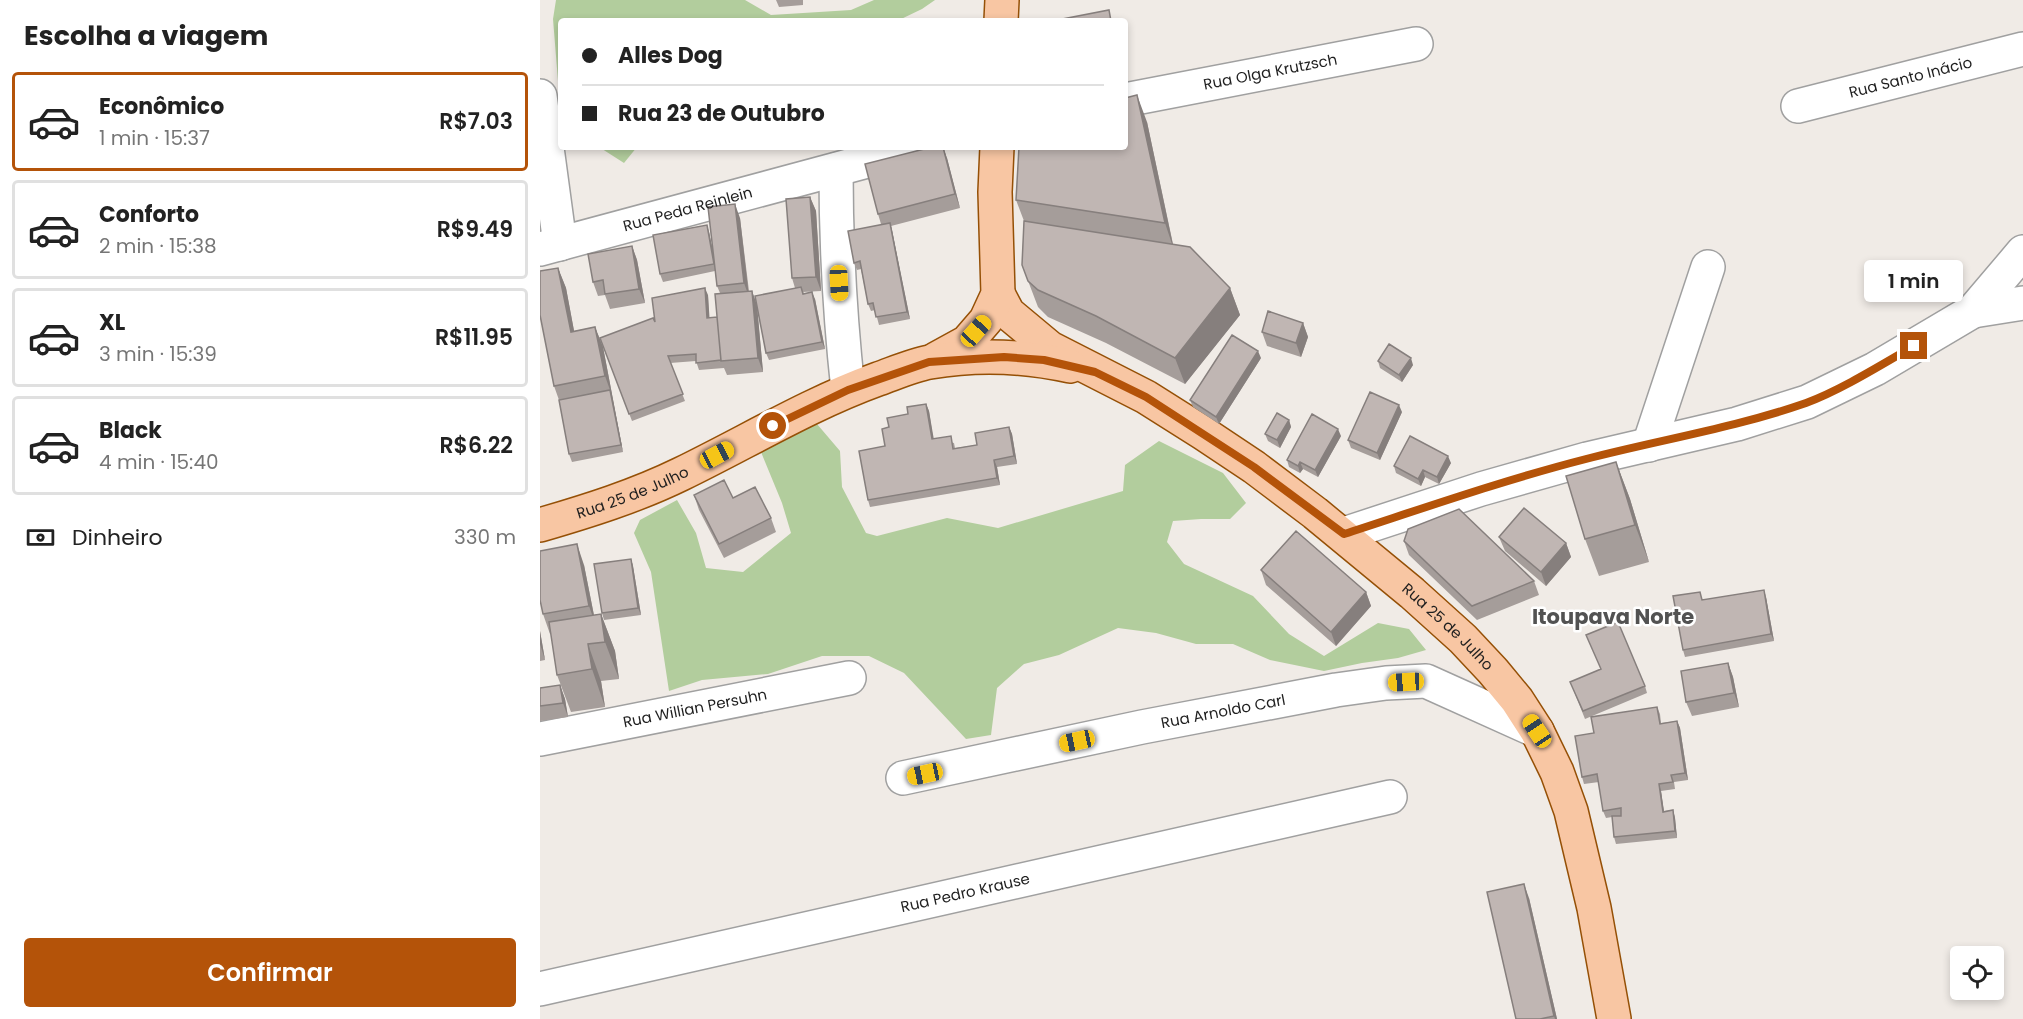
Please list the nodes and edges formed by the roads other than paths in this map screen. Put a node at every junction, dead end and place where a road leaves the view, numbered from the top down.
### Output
1 (1002, 0) edge
2 (1001, 18) edge
3 (1416, 44) dead end
4 (2023, 49) edge
5 (540, 96) edge
6 (1128, 99) edge
7 (1798, 106) dead end
8 (908, 150) edge
9 (997, 150) edge
10 (836, 170) junction
11 (550, 246) edge
12 (2023, 252) edge
13 (1708, 267) dead end
14 (998, 294) junction
15 (2023, 303) edge
16 (1973, 311) junction
17 (929, 362) junction
18 (1095, 372) junction
19 (848, 390) junction
20 (1649, 445) junction
21 (540, 525) edge
22 (1344, 534) junction
23 (849, 678) dead end
24 (1537, 731) junction
25 (540, 738) edge
26 (903, 778) dead end
27 (1390, 797) dead end
28 (540, 989) edge
29 (1614, 1019) edge

1 - 2 main road
3 - 6 street, Rua Olga Krutzsch
4 - 7 street, Rua Santo Inácio
5 - 11 street
8 - 10 street, Rua Peda Reinlein
9 - 14 main road
10 - 11 street, Rua Peda Reinlein
10 - 19 street
12 - 16 street
13 - 20 street
14 - 17 main road
14 - 18 main road, Rua 25 de Julho
15 - 16 street
16 - 20 street
17 - 18 main road, Rua 25 de Julho
17 - 19 main road, Rua 25 de Julho
18 - 22 main road, Rua 25 de Julho
19 - 21 main road, Rua 25 de Julho
20 - 22 street
22 - 24 main road, Rua 25 de Julho
23 - 25 street, Rua Willian Persuhn
24 - 26 street, Rua Arnoldo Carl
24 - 29 main road, Rua 25 de Julho
27 - 28 street, Rua Pedro Krause

